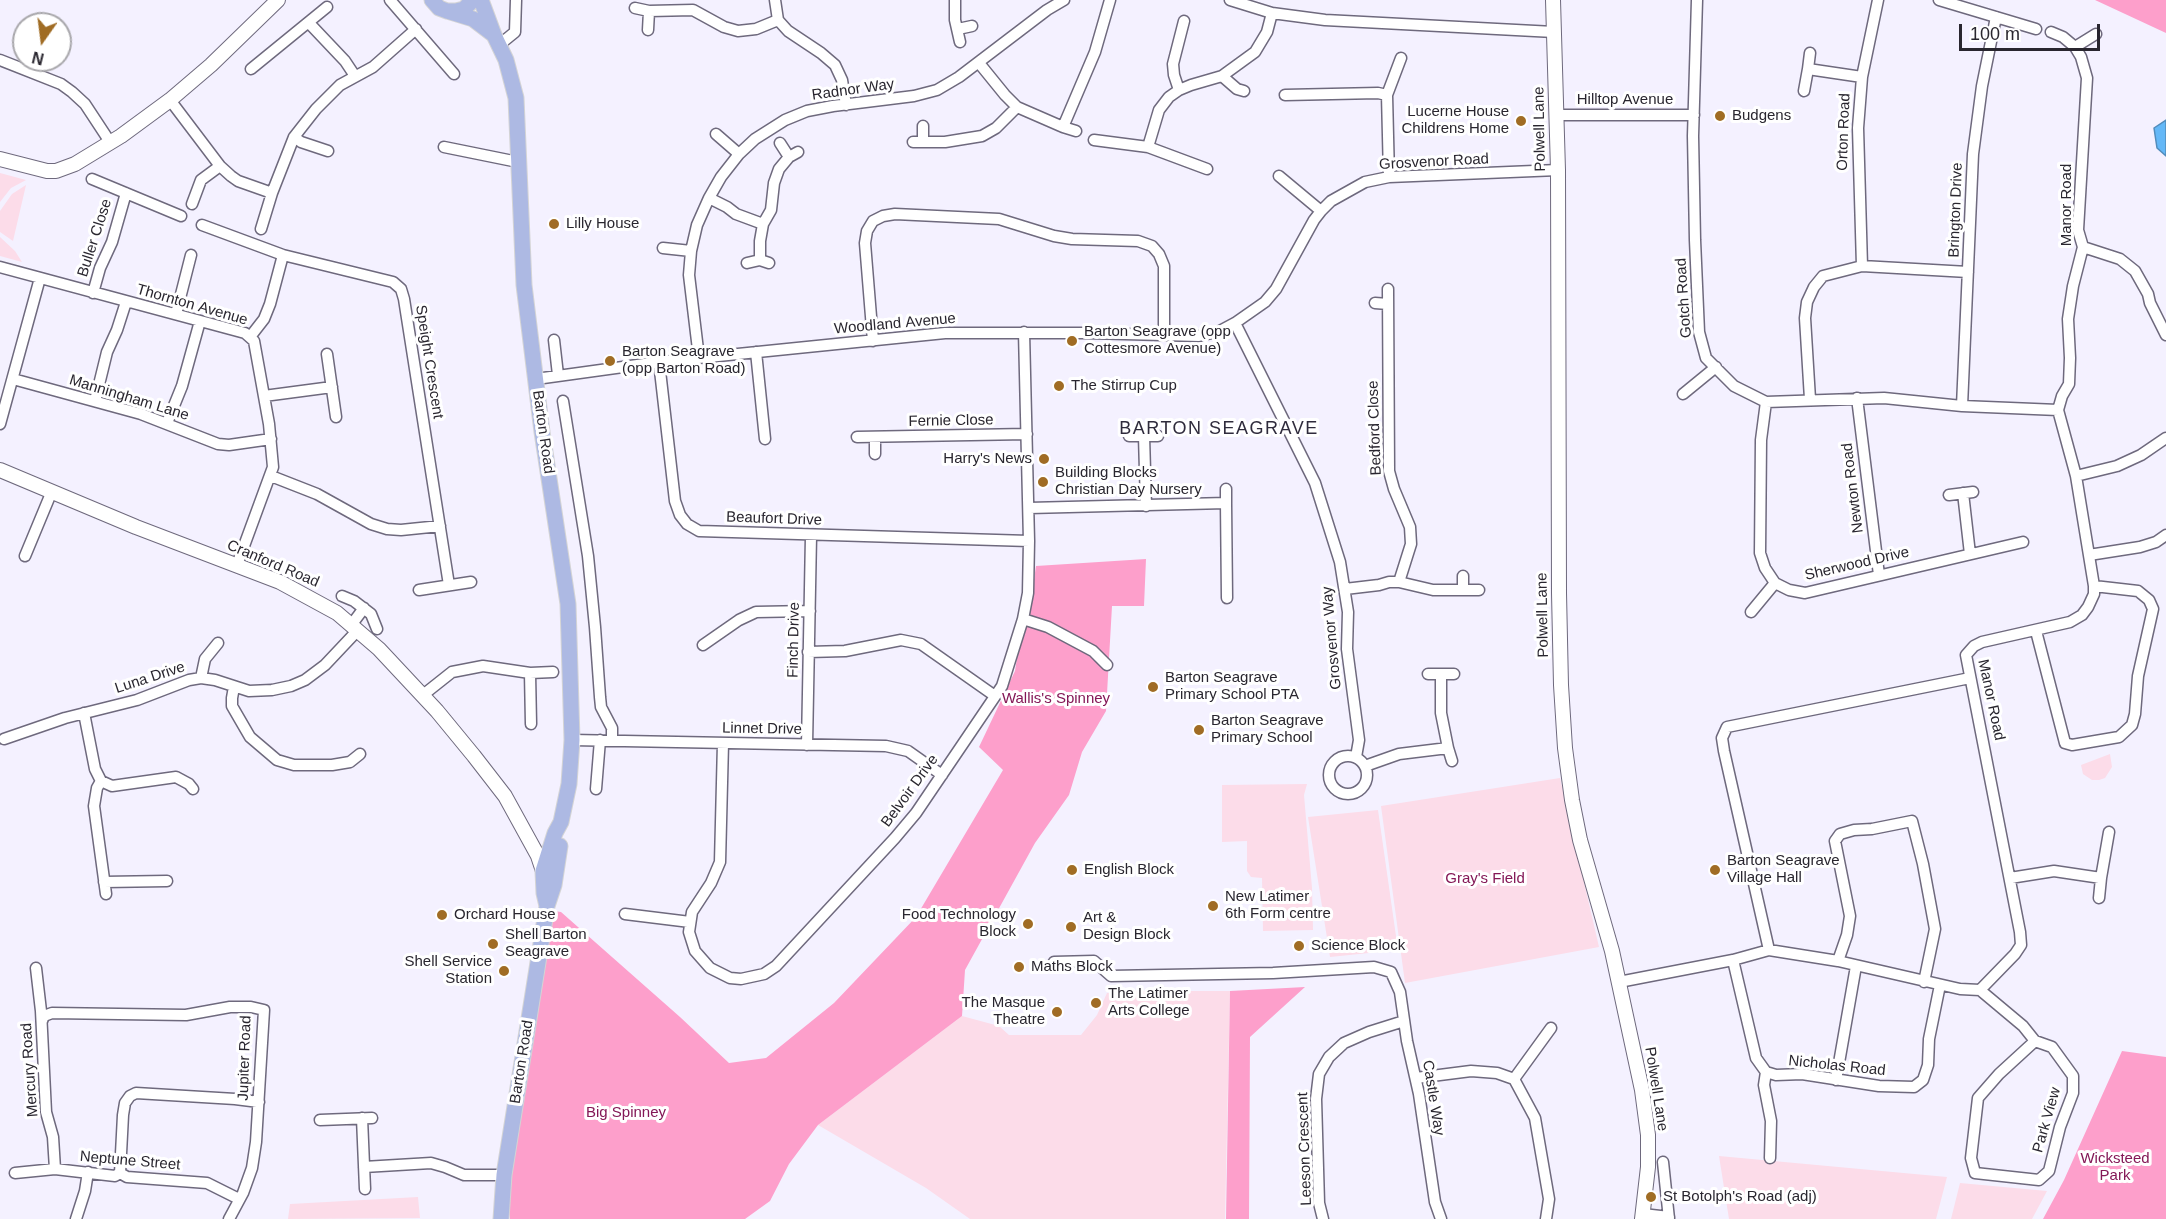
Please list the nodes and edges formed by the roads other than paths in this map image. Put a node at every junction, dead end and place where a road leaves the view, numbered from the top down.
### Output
1 (278, 0) edge
2 (390, 0) edge
3 (432, 0) edge
4 (473, 0) edge
5 (481, 0) edge
6 (516, 0) edge
7 (775, 0) edge
8 (955, 0) edge
9 (1110, 0) edge
10 (1230, 0) edge
11 (1553, 0) edge
12 (1697, 0) edge
13 (1878, 0) edge
14 (1939, 0) edge
15 (1061, 1) edge
16 (327, 7) dead end
17 (635, 8) dead end
18 (447, 11) junction
19 (649, 11) junction
20 (1272, 13) junction
21 (1996, 17) junction
22 (778, 20) junction
23 (309, 23) junction
24 (972, 26) dead end
25 (416, 29) junction
26 (958, 29) junction
27 (1185, 29) dead end
28 (2036, 29) dead end
29 (648, 30) dead end
30 (1554, 32) junction
31 (2051, 32) dead end
32 (2096, 34) dead end
33 (496, 40) junction
34 (960, 42) dead end
35 (2075, 48) junction
36 (1810, 53) dead end
37 (1401, 58) dead end
38 (0, 60) edge
39 (979, 63) junction
40 (251, 69) dead end
41 (1808, 69) junction
42 (454, 74) dead end
43 (355, 76) junction
44 (1222, 76) junction
45 (1862, 77) junction
46 (1300, 82) dead end
47 (1179, 90) junction
48 (1244, 91) dead end
49 (1804, 91) dead end
50 (1300, 94) junction
51 (1285, 95) dead end
52 (1387, 95) junction
53 (170, 100) junction
54 (846, 105) junction
55 (1017, 107) junction
56 (1557, 115) junction
57 (1694, 115) junction
58 (923, 126) dead end
59 (1063, 127) junction
60 (1076, 131) dead end
61 (716, 134) dead end
62 (294, 137) junction
63 (1094, 140) dead end
64 (110, 142) junction
65 (780, 143) dead end
66 (444, 147) dead end
67 (1148, 147) junction
68 (328, 151) dead end
69 (739, 154) junction
70 (0, 159) edge
71 (518, 162) junction
72 (220, 166) junction
73 (1207, 169) dead end
74 (1558, 170) junction
75 (1279, 176) dead end
76 (1389, 177) junction
77 (92, 179) dead end
78 (126, 193) junction
79 (272, 193) junction
80 (709, 198) junction
81 (192, 204) dead end
82 (1321, 211) junction
83 (181, 216) dead end
84 (764, 224) junction
85 (202, 225) dead end
86 (261, 229) dead end
87 (2083, 247) junction
88 (663, 248) dead end
89 (691, 251) junction
90 (190, 255) dead end
91 (283, 255) junction
92 (747, 263) dead end
93 (1862, 266) junction
94 (0, 267) edge
95 (1968, 272) junction
96 (40, 278) junction
97 (1388, 289) dead end
98 (93, 292) junction
99 (126, 302) junction
100 (1375, 303) dead end
101 (1388, 304) junction
102 (176, 314) junction
103 (200, 321) junction
104 (1235, 323) junction
105 (1024, 332) junction
106 (1164, 335) junction
107 (2166, 335) edge
108 (250, 337) junction
109 (554, 340) dead end
110 (873, 341) junction
111 (756, 352) junction
112 (327, 354) dead end
113 (699, 358) junction
114 (659, 362) junction
115 (1716, 367) junction
116 (558, 375) junction
117 (13, 379) junction
118 (536, 379) junction
119 (332, 387) junction
120 (1683, 394) dead end
121 (264, 396) junction
122 (1857, 398) junction
123 (1810, 399) junction
124 (95, 401) junction
125 (563, 402) dead end
126 (1766, 402) junction
127 (1962, 406) junction
128 (2058, 410) junction
129 (336, 417) dead end
130 (167, 423) junction
131 (0, 424) edge
132 (1027, 434) junction
133 (1130, 436) dead end
134 (1144, 436) junction
135 (1158, 436) dead end
136 (857, 437) dead end
137 (875, 437) junction
138 (2166, 438) edge
139 (271, 439) junction
140 (765, 439) dead end
141 (875, 454) dead end
142 (0, 470) edge
143 (2076, 476) junction
144 (271, 477) junction
145 (1226, 489) dead end
146 (52, 491) junction
147 (1948, 495) dead end
148 (1226, 504) junction
149 (1146, 507) junction
150 (1029, 508) junction
151 (440, 526) junction
152 (2166, 535) edge
153 (811, 536) junction
154 (1029, 541) junction
155 (2023, 542) dead end
156 (1970, 554) junction
157 (2089, 555) junction
158 (25, 556) dead end
159 (237, 565) junction
160 (1879, 575) junction
161 (1463, 576) dead end
162 (471, 582) dead end
163 (1399, 582) junction
164 (1774, 583) junction
165 (449, 585) junction
166 (2094, 586) junction
167 (1344, 589) junction
168 (419, 590) dead end
169 (1463, 590) junction
170 (1479, 590) dead end
171 (342, 596) dead end
172 (1227, 598) dead end
173 (364, 608) junction
174 (810, 611) junction
175 (1751, 612) dead end
176 (1023, 619) junction
177 (355, 627) junction
178 (377, 629) dead end
179 (2036, 631) junction
180 (218, 644) dead end
181 (703, 645) dead end
182 (808, 652) junction
183 (1107, 665) dead end
184 (553, 672) dead end
185 (530, 673) junction
186 (1428, 674) dead end
187 (1441, 674) junction
188 (1454, 674) dead end
189 (201, 678) junction
190 (1970, 678) junction
191 (234, 687) junction
192 (423, 695) junction
193 (995, 696) junction
194 (84, 713) junction
195 (531, 724) dead end
196 (4, 739) dead end
197 (572, 740) junction
198 (606, 740) junction
199 (723, 743) junction
200 (807, 744) junction
201 (1448, 747) junction
202 (360, 754) dead end
203 (1356, 757) junction
204 (1452, 761) dead end
205 (1365, 766) junction
206 (942, 775) junction
207 (101, 781) junction
208 (193, 789) dead end
209 (596, 789) dead end
210 (2109, 832) dead end
211 (547, 861) junction
212 (2102, 878) junction
213 (2010, 879) junction
214 (167, 881) dead end
215 (104, 882) junction
216 (106, 894) dead end
217 (2098, 898) dead end
218 (625, 914) dead end
219 (690, 922) junction
220 (1769, 950) junction
221 (1733, 960) junction
222 (1838, 961) junction
223 (1054, 962) dead end
224 (1856, 966) junction
225 (36, 968) dead end
226 (1924, 981) junction
227 (1619, 982) junction
228 (1940, 985) junction
229 (1980, 990) junction
230 (1404, 1021) junction
231 (42, 1022) junction
232 (1551, 1028) dead end
233 (2035, 1041) junction
234 (1766, 1072) junction
235 (1416, 1078) junction
236 (1514, 1079) junction
237 (1836, 1080) junction
238 (259, 1102) junction
239 (320, 1120) dead end
240 (1770, 1158) dead end
241 (1663, 1162) dead end
242 (364, 1167) junction
243 (55, 1169) junction
244 (88, 1172) junction
245 (15, 1173) dead end
246 (120, 1173) junction
247 (504, 1175) junction
248 (365, 1189) dead end
249 (240, 1199) junction
250 (1642, 1216) edge
251 (1670, 1218) edge
252 (76, 1219) edge
253 (229, 1219) edge
254 (501, 1219) edge
255 (1323, 1219) edge
256 (1441, 1219) edge
257 (1546, 1219) edge

1 - 53 street
2 - 25 street
3 - 18 main road
4 - 18 main road
5 - 33 main road, Barton Road
6 - 33 street
7 - 22 street
8 - 26 street
9 - 59 street
10 - 20 street
11 - 30 street, Polwell Lane
12 - 57 street, Gotch Road
13 - 45 street, Orton Road
14 - 21 street
15 - 39 street, Radnor Way
16 - 23 street
17 - 19 street
18 - 33 main road
19 - 22 street
19 - 29 street
20 - 30 street
20 - 44 street
21 - 28 street
21 - 95 street, Brington Drive
22 - 54 street
23 - 40 street
23 - 43 street
24 - 26 street
25 - 42 street
25 - 43 street
26 - 34 street
27 - 47 street
30 - 56 street, Polwell Lane
31 - 35 street
32 - 35 street
33 - 71 main road, Barton Road
35 - 87 street, Manor Road
36 - 41 street
37 - 52 street
38 - 64 street
39 - 54 street, Radnor Way
39 - 55 street
41 - 45 street
41 - 49 street
43 - 62 street
44 - 47 street
44 - 48 street
45 - 93 street, Orton Road
46 - 50 street
47 - 67 street
50 - 51 street
50 - 52 street
52 - 76 street
53 - 64 street
53 - 72 street
54 - 69 street, Radnor Way
55 - 58 street
55 - 59 street
56 - 57 street, Hilltop Avenue
56 - 74 street, Polwell Lane
57 - 115 street, Gotch Road
59 - 60 street
61 - 69 street
62 - 68 street
62 - 79 street
63 - 67 street
64 - 70 street
65 - 84 street
66 - 71 street
67 - 73 street
69 - 80 street, Radnor Way
71 - 118 main road, Barton Road
72 - 79 street
72 - 81 street
74 - 76 street, Grosvenor Road
74 - 227 street, Polwell Lane
75 - 82 street
76 - 82 street, Grosvenor Road
77 - 78 street, Buller Close
78 - 83 street, Buller Close
78 - 98 street, Buller Close
79 - 86 street
80 - 84 street
80 - 89 street, Radnor Way
82 - 104 street, Grosvenor Road
84 - 92 street
85 - 91 street, Speight Crescent
87 - 107 street
87 - 128 street, Manor Road
88 - 89 street
89 - 113 street, Radnor Way
90 - 102 street
91 - 108 street
91 - 151 street, Speight Crescent
93 - 95 street
93 - 123 street
94 - 96 street, Thornton Avenue
95 - 127 street, Brington Drive
96 - 98 street, Thornton Avenue
96 - 117 street
97 - 101 street, Bedford Close
98 - 99 street, Thornton Avenue
99 - 102 street, Thornton Avenue
99 - 124 street
100 - 101 street
101 - 163 street, Bedford Close
102 - 103 street, Thornton Avenue
103 - 108 street, Thornton Avenue
103 - 130 street
104 - 106 street, Woodland Avenue
104 - 167 street, Grosvenor Way
105 - 106 street, Woodland Avenue
105 - 110 street, Woodland Avenue
105 - 132 street, Belvoir Drive
106 - 110 street
108 - 121 street, Thornton Avenue
109 - 116 street
110 - 111 street, Woodland Avenue
111 - 113 street, Woodland Avenue
111 - 140 street
112 - 119 street
113 - 114 street, Woodland Avenue
114 - 116 street, Woodland Avenue
114 - 153 street, Beaufort Drive
115 - 120 street
115 - 126 street, Gotch Road
116 - 118 street, Woodland Avenue
117 - 124 street, Manningham Lane
117 - 131 street
118 - 197 main road, Barton Road
119 - 121 street
119 - 129 street
121 - 139 street, Thornton Avenue
122 - 123 street
122 - 127 street
122 - 160 street, Newton Road
123 - 126 street
124 - 130 street, Manningham Lane
125 - 198 street, Barton Road
126 - 164 street
127 - 128 street
128 - 143 street
130 - 139 street, Manningham Lane
132 - 137 street, Fernie Close
132 - 150 street, Belvoir Drive
133 - 134 street
134 - 135 street
134 - 149 street
136 - 137 street, Fernie Close
137 - 141 street
138 - 143 street
139 - 144 street, Thornton Avenue
142 - 146 street, Cranford Road
143 - 157 street
144 - 151 street
144 - 159 street, Thornton Avenue
145 - 148 street
146 - 158 street
146 - 159 street, Cranford Road
147 - 156 street
148 - 149 street
148 - 172 street
149 - 150 street
150 - 154 street, Belvoir Drive
151 - 165 street, Speight Crescent
152 - 157 street
153 - 154 street, Beaufort Drive
153 - 174 street, Finch Drive
154 - 176 street, Belvoir Drive
155 - 156 street, Sherwood Drive
156 - 160 street, Sherwood Drive
157 - 166 street
159 - 177 street, Cranford Road
160 - 164 street, Sherwood Drive
161 - 169 street
162 - 165 street
163 - 167 street
163 - 169 street
164 - 175 street
165 - 168 street
166 - 179 street, Manor Road
166 - 179 street
167 - 203 street, Grosvenor Way
169 - 170 street
171 - 173 street
173 - 177 street, Luna Drive
173 - 178 street
174 - 181 street
174 - 182 street, Finch Drive
176 - 183 street
176 - 193 street, Belvoir Drive
177 - 191 street, Luna Drive
177 - 192 street, Cranford Road
179 - 190 street, Manor Road
180 - 189 street
182 - 193 street
182 - 200 street, Finch Drive
184 - 185 street
185 - 192 street
185 - 195 street
186 - 187 street
187 - 188 street
187 - 201 street
189 - 191 street, Luna Drive
189 - 194 street, Luna Drive
190 - 213 street, Manor Road
190 - 220 street
191 - 202 street
192 - 211 street, Cranford Road
193 - 206 street, Belvoir Drive
194 - 196 street, Luna Drive
194 - 207 street
197 - 198 street, Linnet Drive
197 - 211 main road, Barton Road
198 - 199 street, Linnet Drive
198 - 209 street, Barton Road
199 - 200 street, Linnet Drive
199 - 219 street
200 - 206 street, Linnet Drive
201 - 204 street
201 - 205 street
203 - 205 street
203 - 205 street
206 - 219 street, Belvoir Drive
207 - 208 street
207 - 215 street
210 - 212 street
211 - 247 main road, Barton Road
212 - 213 street
212 - 217 street
213 - 229 street, Manor Road
214 - 215 street
215 - 216 street
218 - 219 street
220 - 221 street
220 - 222 street
221 - 227 street
221 - 234 street, Nicholas Road
222 - 224 street
222 - 226 street
223 - 230 street, Castle Way
224 - 226 street
224 - 237 street
225 - 231 street, Mercury Road
226 - 228 street
227 - 250 street, Polwell Lane
228 - 229 street
228 - 237 street, Nicholas Road
229 - 233 street, Park View
230 - 235 street, Castle Way
230 - 255 street, Leeson Crescent
231 - 238 street, Jupiter Road
231 - 243 street, Mercury Road
232 - 236 street
233 - 233 street, Park View
234 - 237 street, Nicholas Road
234 - 240 street
235 - 236 street
235 - 256 street, Castle Way
236 - 257 street
238 - 246 street
238 - 249 street, Jupiter Road
239 - 242 street
241 - 251 street
242 - 247 street
242 - 248 street
243 - 244 street, Neptune Street
243 - 245 street, Neptune Street
244 - 246 street, Neptune Street
244 - 252 street
246 - 249 street, Neptune Street
247 - 254 main road, Barton Road
249 - 253 street, Jupiter Road
250 - 251 street

